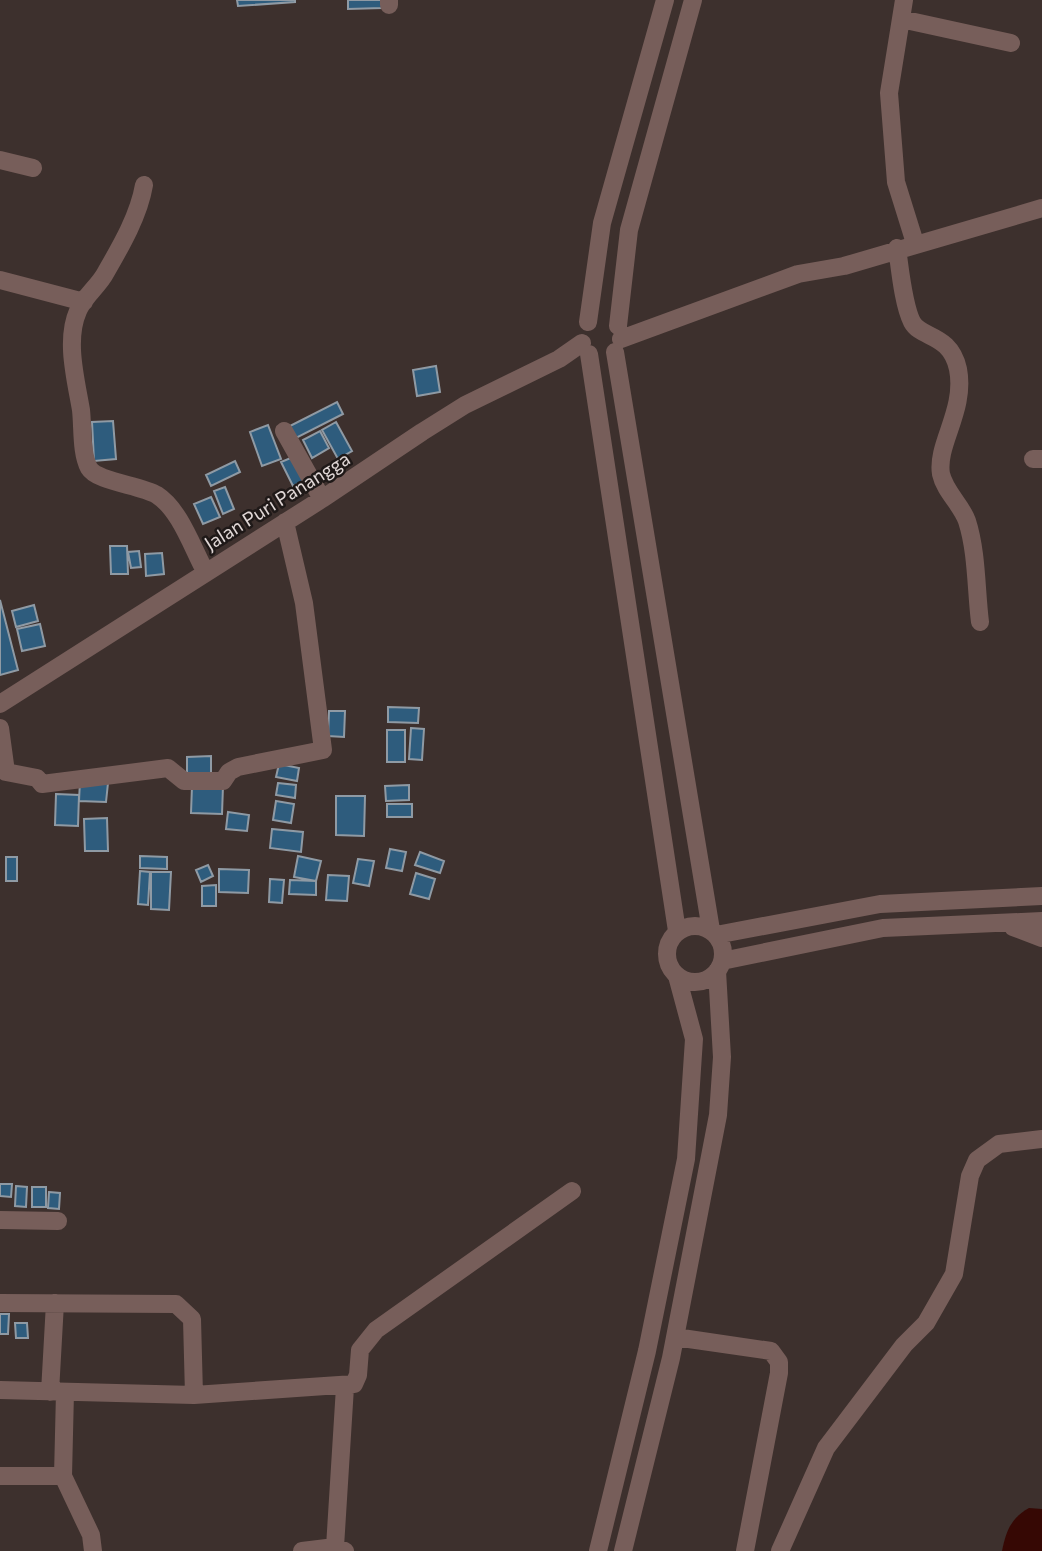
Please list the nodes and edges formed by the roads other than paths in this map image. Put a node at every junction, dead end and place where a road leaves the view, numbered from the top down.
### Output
1 (665, 0) edge
2 (693, 0) edge
3 (904, 0) edge
4 (901, 19) junction
5 (1011, 43) dead end
6 (0, 160) edge
7 (33, 168) dead end
8 (145, 185) dead end
9 (1042, 208) edge
10 (915, 243) junction
11 (897, 248) junction
12 (0, 280) edge
13 (84, 302) junction
14 (588, 323) junction
15 (618, 339) junction
16 (585, 348) junction
17 (285, 431) dead end
18 (322, 499) junction
19 (285, 522) junction
20 (205, 570) junction
21 (980, 622) dead end
22 (0, 704) edge
23 (0, 728) edge
24 (1042, 897) edge
25 (995, 898) junction
26 (1042, 920) edge
27 (996, 922) junction
28 (677, 931) junction
29 (714, 933) junction
30 (1042, 938) edge
31 (720, 966) junction
32 (677, 976) junction
33 (1042, 1139) edge
34 (572, 1191) dead end
35 (0, 1220) edge
36 (58, 1221) dead end
37 (0, 1303) edge
38 (55, 1303) junction
39 (675, 1337) junction
40 (647, 1351) junction
41 (671, 1357) junction
42 (345, 1387) junction
43 (0, 1390) edge
44 (57, 1392) junction
45 (194, 1395) junction
46 (0, 1476) edge
47 (63, 1476) junction
48 (340, 1549) edge
49 (93, 1551) edge
50 (302, 1551) edge
51 (598, 1551) edge
52 (623, 1551) edge
53 (745, 1551) edge
54 (780, 1551) edge

1 - 14 street
2 - 15 street
3 - 4 street
4 - 5 street
4 - 10 street
6 - 7 street
8 - 13 street
9 - 10 street
10 - 11 street
11 - 15 street
11 - 21 street
12 - 13 street
13 - 20 street
14 - 15 street
14 - 16 street
15 - 16 street
15 - 29 street
16 - 18 street, Jalan Puri Panangga
16 - 28 street
17 - 18 street
18 - 19 street, Jalan Puri Panangga
19 - 20 street, Jalan Puri Panangga
19 - 23 street
20 - 22 street, Jalan Puri Panangga
24 - 25 street
25 - 27 street
25 - 29 street
26 - 27 street
27 - 30 street
27 - 31 street
28 - 29 street
28 - 32 street
29 - 31 street
31 - 32 street
31 - 39 street
32 - 40 street
33 - 54 street
34 - 42 street
35 - 36 street
37 - 38 street
38 - 44 street
38 - 45 street
39 - 41 street
39 - 53 street
40 - 41 street
40 - 51 street
41 - 52 street
42 - 45 street
42 - 48 street
43 - 44 street
44 - 45 street
44 - 47 street
46 - 47 street
47 - 49 street
48 - 50 street

